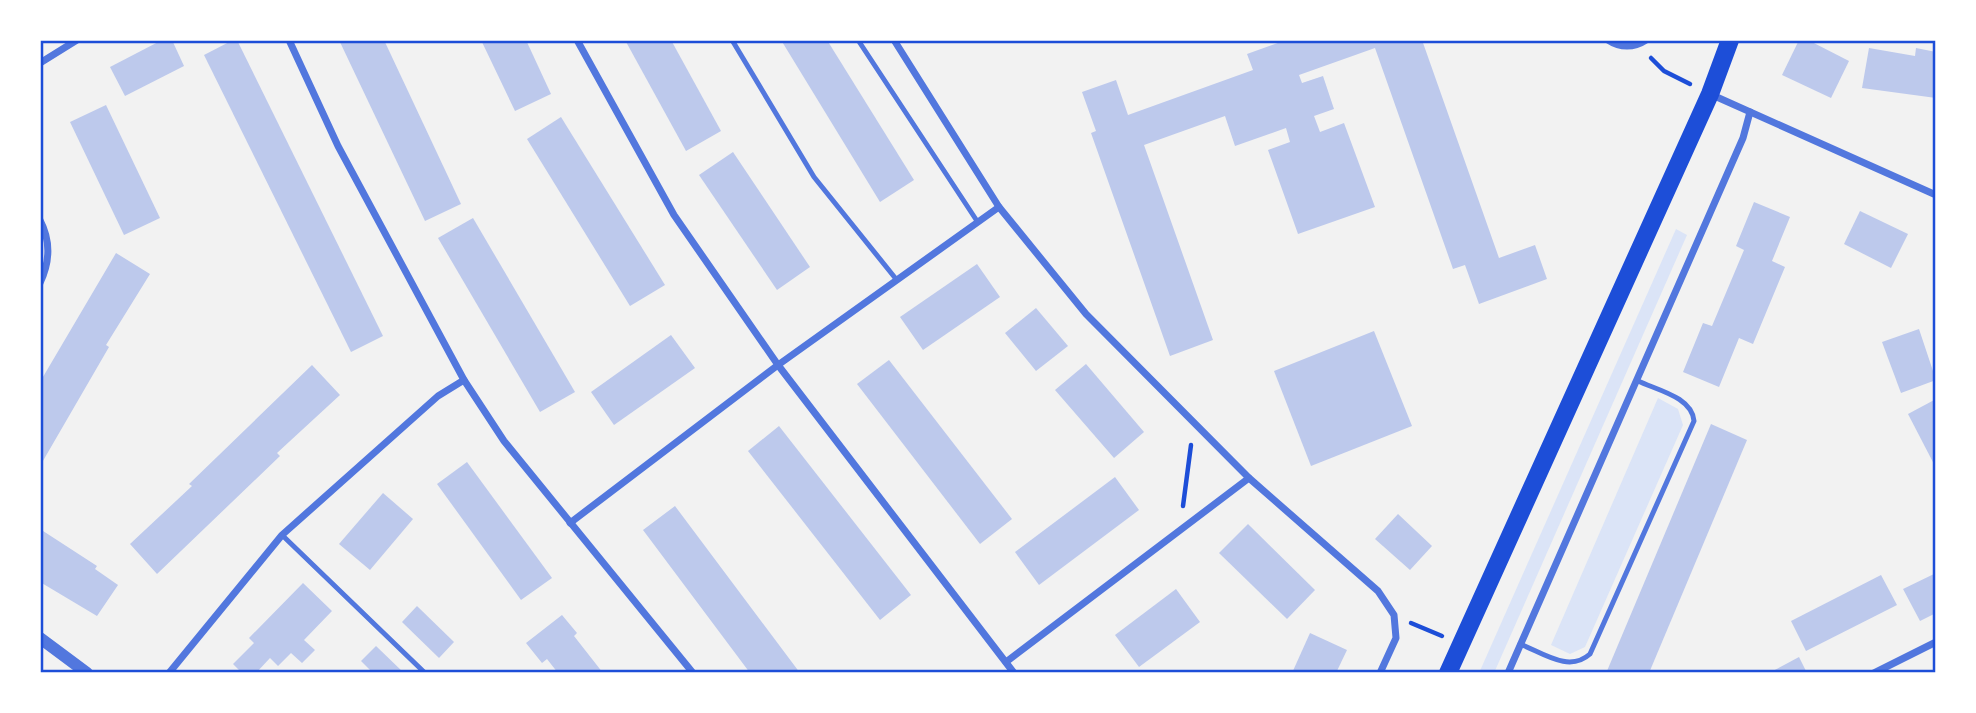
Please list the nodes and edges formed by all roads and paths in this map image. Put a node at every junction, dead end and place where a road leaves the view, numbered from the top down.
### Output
1 (77, 40) edge
2 (289, 40) edge
3 (577, 40) edge
4 (732, 40) edge
5 (858, 40) edge
6 (894, 40) edge
7 (1608, 40) edge
8 (1646, 40) edge
9 (1730, 40) edge
10 (40, 63) edge
11 (1664, 71) dead end
12 (1678, 78) dead end
13 (1710, 94) junction
14 (1750, 112) junction
15 (1936, 195) edge
16 (999, 206) junction
17 (40, 220) edge
18 (977, 221) junction
19 (896, 279) junction
20 (40, 283) edge
21 (778, 365) junction
22 (464, 380) junction
23 (1638, 381) junction
24 (1194, 423) junction
25 (1249, 478) junction
26 (570, 523) junction
27 (1180, 530) junction
28 (282, 535) junction
29 (1394, 615) junction
30 (40, 638) edge
31 (1936, 642) edge
32 (1461, 644) junction
33 (1520, 644) junction
34 (1006, 662) junction
35 (87, 673) edge
36 (169, 673) edge
37 (425, 673) edge
38 (693, 673) edge
39 (1014, 673) edge
40 (1380, 673) edge
41 (1448, 673) edge
42 (1507, 673) edge
43 (1874, 673) edge

1 - 10 street
2 - 22 street
3 - 21 street
4 - 19 lane
5 - 18 lane
6 - 16 street
7 - 8 street
9 - 13 main road
11 - 12 path
13 - 14 street
13 - 32 main road
14 - 15 street
14 - 23 street
16 - 18 street
16 - 24 street
17 - 20 street
18 - 19 street
19 - 21 street
21 - 26 street
21 - 34 street
22 - 26 street
22 - 28 street
23 - 33 street
23 - 33 lane
24 - 25 street
24 - 27 path
25 - 27 street
25 - 29 street
26 - 38 street
27 - 34 street
28 - 36 street
28 - 37 lane
29 - 32 path
29 - 40 street
30 - 35 street
31 - 43 street
32 - 41 main road
33 - 42 street
34 - 39 street

